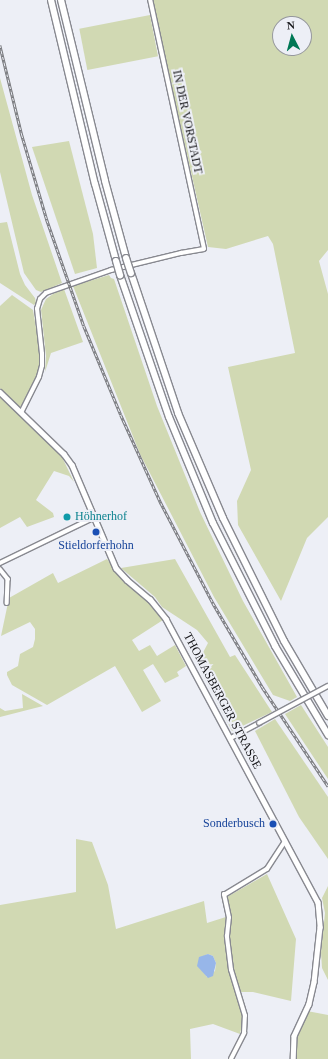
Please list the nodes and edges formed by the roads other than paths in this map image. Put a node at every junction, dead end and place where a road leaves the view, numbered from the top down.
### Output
1 (51, 0) edge
2 (61, 0) edge
3 (150, 0) edge
4 (0, 392) edge
5 (21, 413) junction
6 (95, 517) junction
7 (0, 563) edge
8 (0, 568) edge
9 (7, 603) dead end
10 (328, 686) edge
11 (328, 716) edge
12 (328, 735) edge
13 (231, 738) junction
14 (285, 841) junction
15 (231, 1059) edge
16 (293, 1059) edge

1 - 12 highway, bridge
2 - 11 highway, bridge
3 - 5 street, IN DER VORSTADT
4 - 5 main road, THOMASBERGER STRASSE
5 - 6 main road, THOMASBERGER STRASSE
6 - 7 street
6 - 13 main road, THOMASBERGER STRASSE
8 - 9 street
10 - 13 street, bridge
13 - 14 main road, THOMASBERGER STRASSE
14 - 15 street
14 - 16 main road, THOMASBERGER STRASSE

